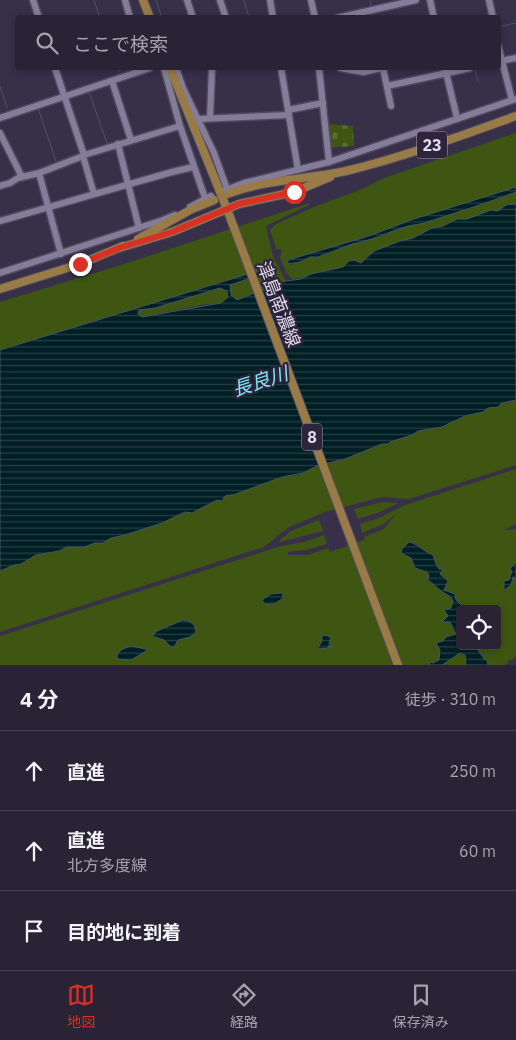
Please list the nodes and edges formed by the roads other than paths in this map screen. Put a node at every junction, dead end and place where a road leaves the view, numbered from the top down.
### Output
1 (33, 0) edge
2 (125, 0) edge
3 (143, 0) edge
4 (187, 0) edge
5 (220, 0) edge
6 (270, 0) edge
7 (311, 0) edge
8 (416, 0) edge
9 (430, 0) edge
10 (489, 0) edge
11 (370, 10) junction
12 (38, 15) edge
13 (129, 15) edge
14 (149, 15) edge
15 (192, 15) edge
16 (225, 15) edge
17 (272, 15) edge
18 (314, 15) edge
19 (349, 15) edge
20 (371, 15) edge
21 (433, 15) edge
22 (492, 15) edge
23 (516, 58) edge
24 (501, 61) edge
25 (501, 64) edge
26 (56, 70) edge
27 (142, 70) edge
28 (165, 70) edge
29 (171, 70) edge
30 (177, 70) edge
31 (212, 70) edge
32 (281, 70) edge
33 (320, 70) edge
34 (352, 70) edge
35 (372, 70) edge
36 (383, 70) edge
37 (446, 70) edge
38 (112, 81) junction
39 (387, 86) junction
40 (64, 96) junction
41 (514, 99) edge
42 (323, 103) junction
43 (391, 106) dead end
44 (289, 112) junction
45 (516, 116) edge
46 (0, 118) edge
47 (210, 118) junction
48 (457, 118) junction
49 (198, 119) junction
50 (180, 126) junction
51 (0, 133) edge
52 (131, 140) junction
53 (118, 144) junction
54 (84, 156) junction
55 (329, 162) junction
56 (193, 167) junction
57 (298, 170) junction
58 (346, 171) junction
59 (39, 173) junction
60 (22, 177) junction
61 (128, 184) junction
62 (0, 186) edge
63 (225, 192) junction
64 (94, 194) junction
65 (210, 198) junction
66 (48, 207) junction
67 (226, 209) junction
68 (0, 221) edge
69 (139, 228) junction
70 (119, 248) junction
71 (61, 254) junction
72 (0, 273) edge
73 (0, 289) edge
74 (398, 665) edge

1 - 12 street
2 - 13 street
3 - 14 main road
4 - 15 street
5 - 16 street
6 - 17 street
7 - 18 street
8 - 11 street
9 - 21 street
10 - 22 street
11 - 19 street
11 - 20 street
23 - 24 street
25 - 41 street
26 - 40 street
27 - 38 street
28 - 50 street
29 - 67 main road, 津島南濃線 / 8
30 - 49 street
31 - 47 street
32 - 44 street
33 - 42 street
34 - 35 street
36 - 39 street
37 - 39 street
37 - 48 street
38 - 40 street
38 - 52 street
39 - 43 street
40 - 46 street
40 - 54 street
41 - 48 street
42 - 44 street
42 - 55 street
44 - 47 street
44 - 57 street
45 - 58 main road, 23
47 - 49 street
48 - 55 street
49 - 63 street
50 - 52 street
50 - 56 street
51 - 60 street
52 - 53 street
53 - 54 street
53 - 61 street
54 - 59 street
54 - 64 street
55 - 57 street
56 - 61 street
56 - 65 street
57 - 63 street
58 - 63 main road
58 - 67 main road, 23
59 - 60 street
59 - 66 street
60 - 62 street
61 - 64 street
61 - 69 street
64 - 66 street
65 - 69 street
65 - 70 main road
66 - 68 street
66 - 71 street
67 - 70 main road, 23
67 - 74 main road, 津島南濃線 / 8
69 - 71 street
70 - 73 main road, 23
71 - 72 street

